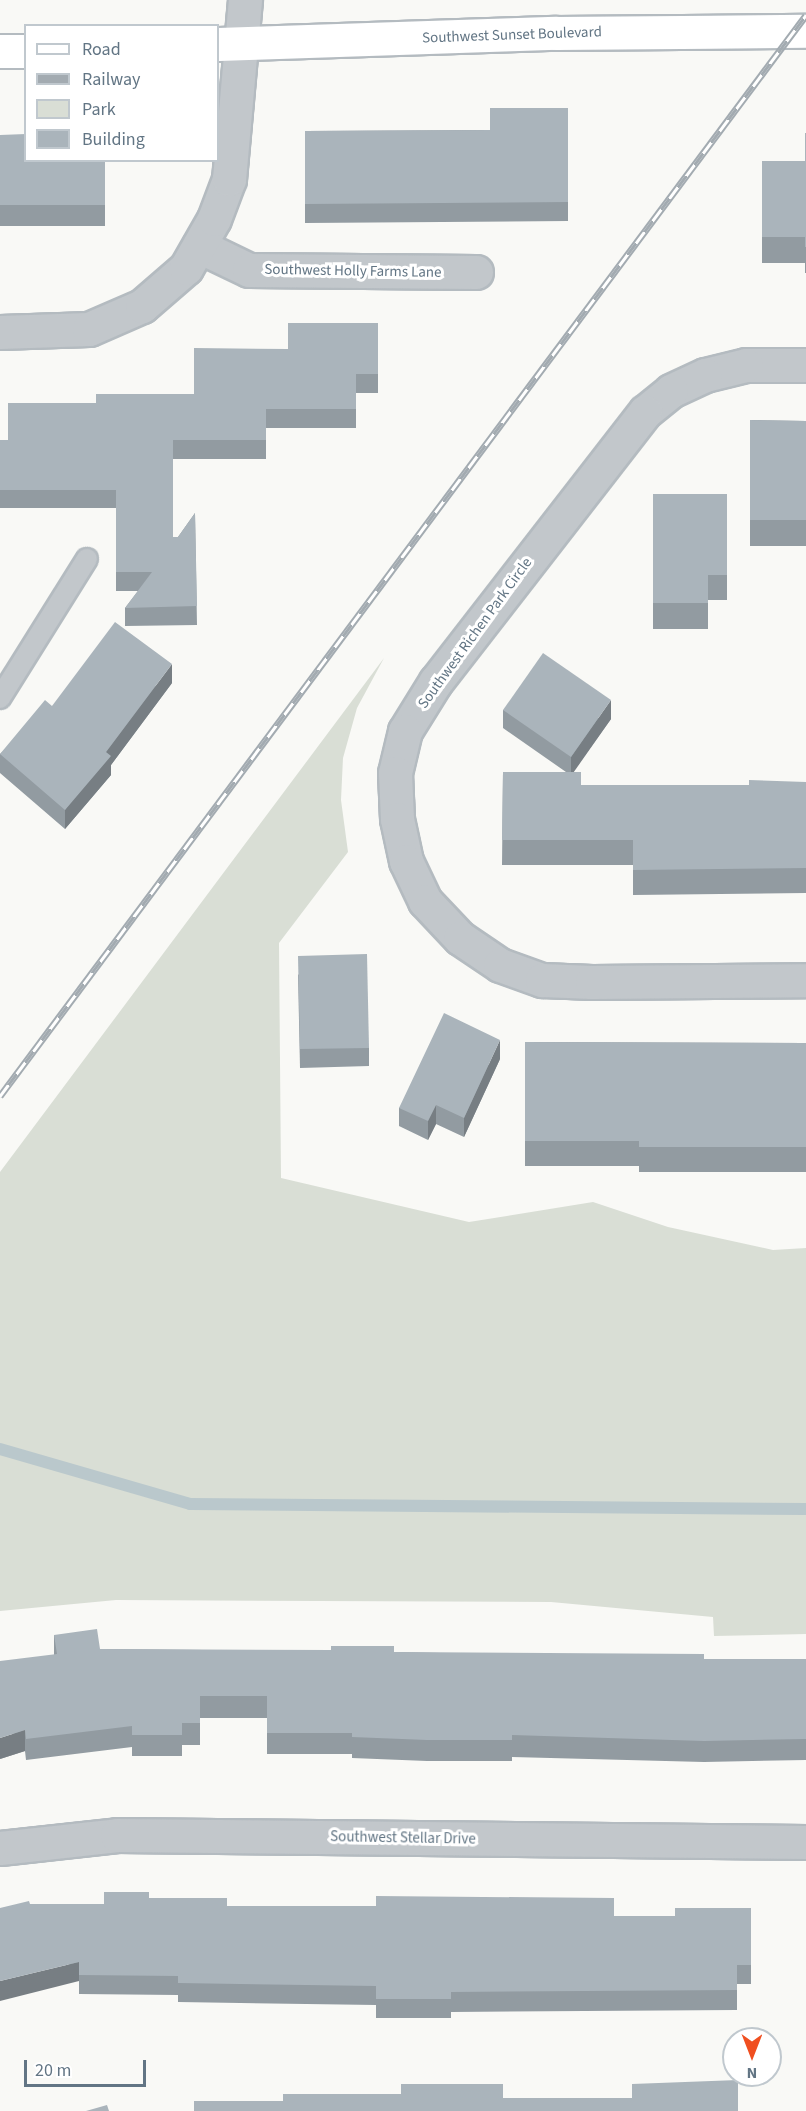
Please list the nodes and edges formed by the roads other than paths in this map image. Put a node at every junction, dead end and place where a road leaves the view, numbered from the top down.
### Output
1 (245, 0) edge
2 (806, 31) edge
3 (229, 44) edge
4 (0, 51) edge
5 (24, 51) edge
6 (198, 246) junction
7 (476, 272) dead end
8 (0, 332) edge
9 (806, 365) edge
10 (87, 559) dead end
11 (0, 698) edge
12 (806, 980) edge
13 (806, 1842) edge
14 (0, 1848) edge

1 - 3 street
2 - 3 main road, Southwest Sunset Boulevard
3 - 6 street
4 - 5 main road
6 - 7 street, Southwest Holly Farms Lane
6 - 8 street
9 - 12 street, Southwest Richen Park Circle
10 - 11 lane
13 - 14 street, Southwest Stellar Drive

